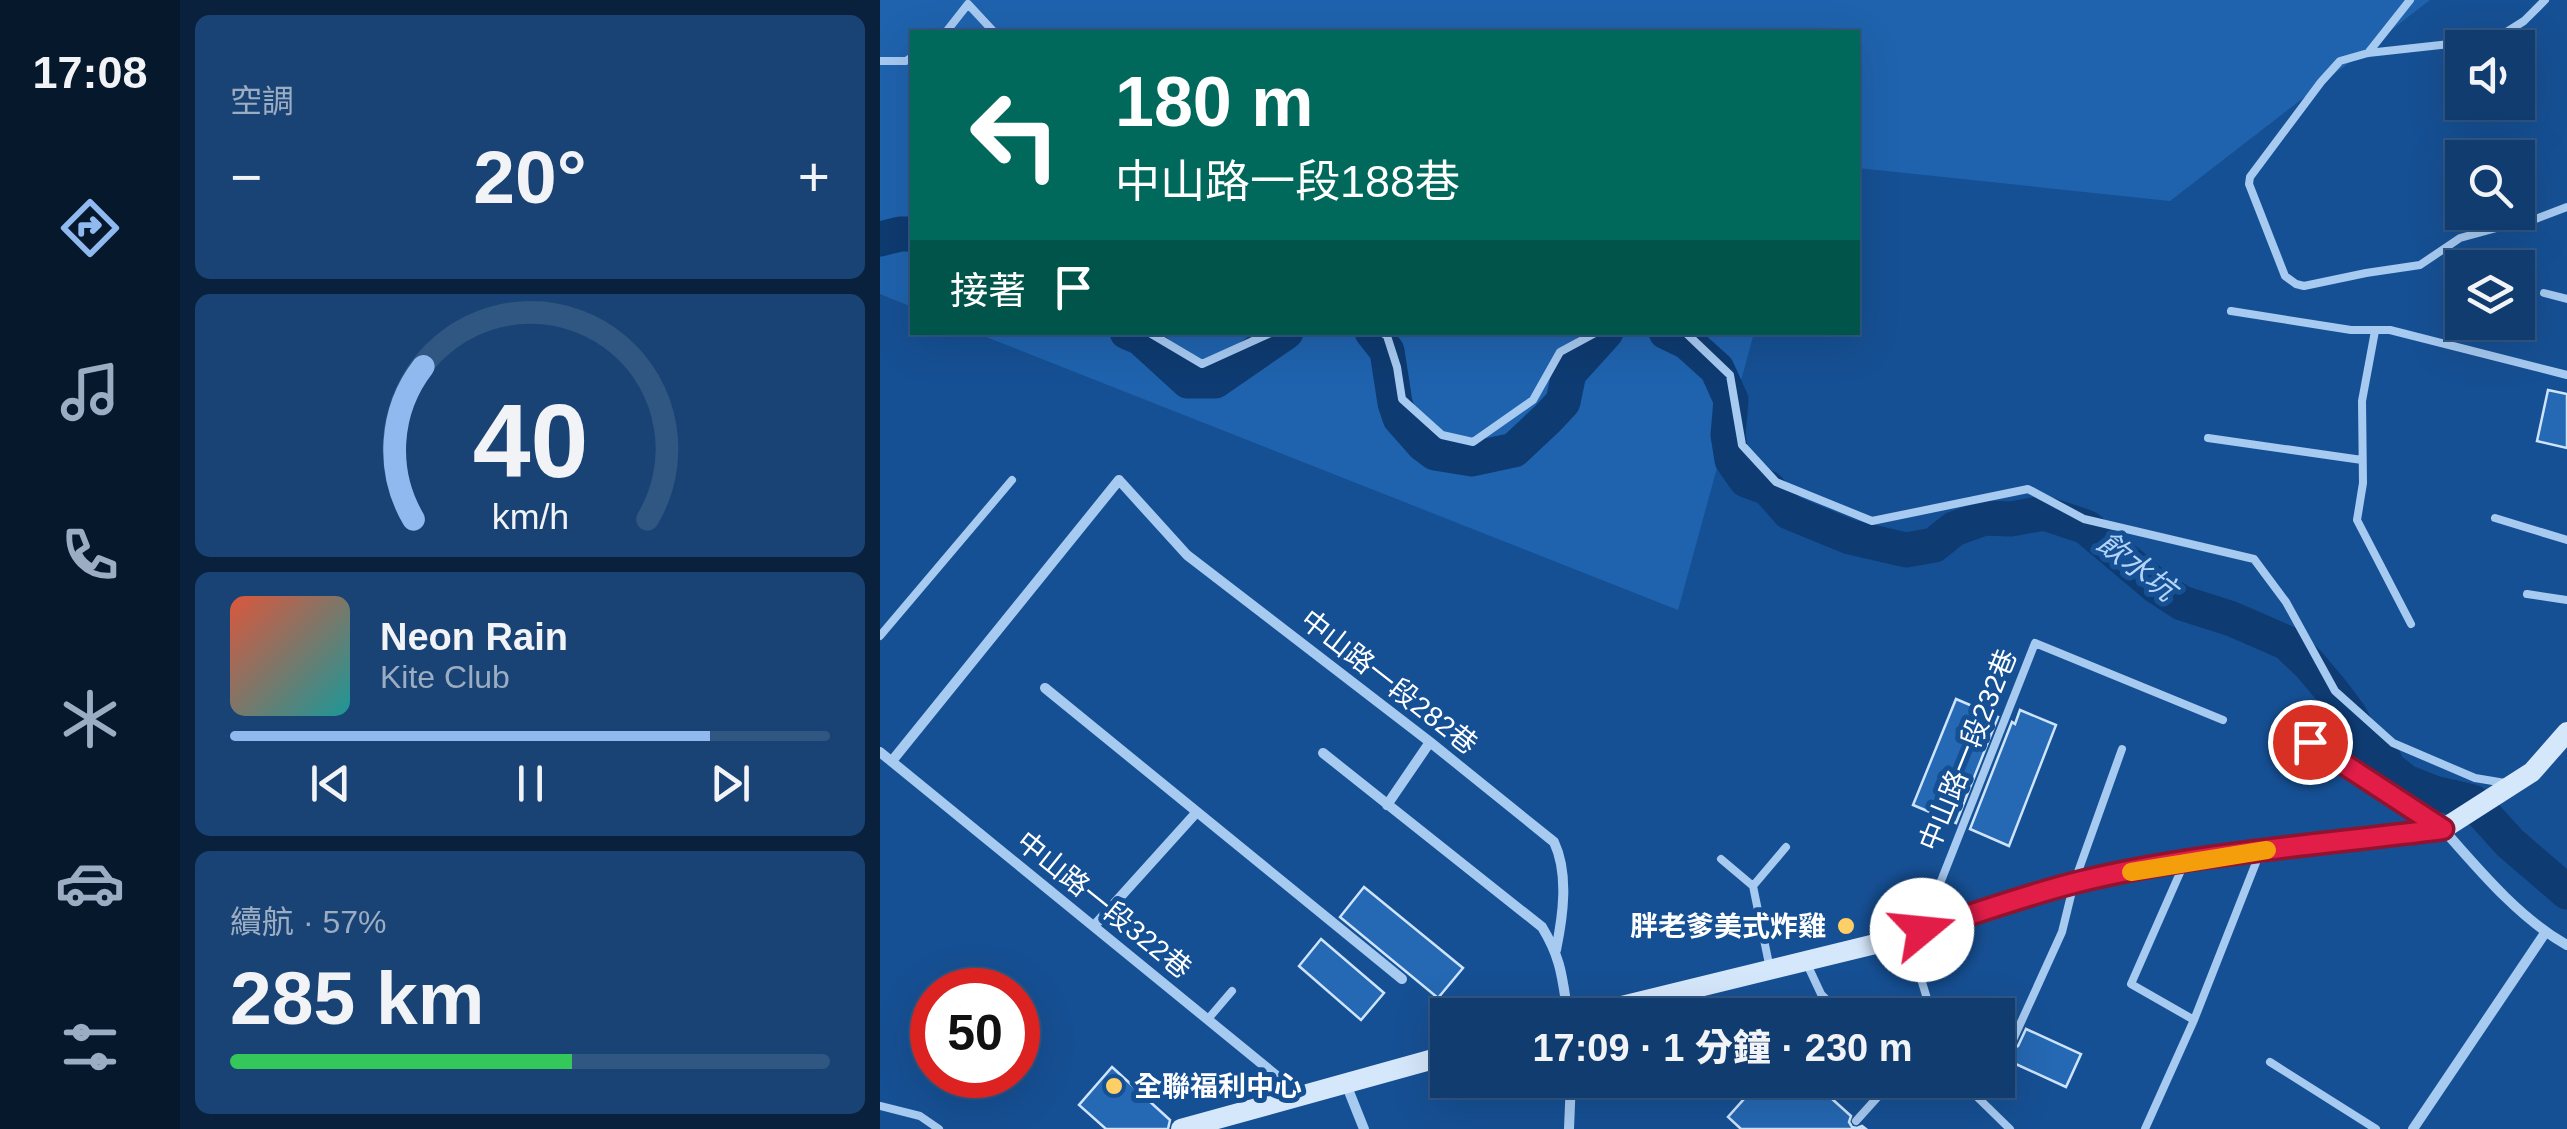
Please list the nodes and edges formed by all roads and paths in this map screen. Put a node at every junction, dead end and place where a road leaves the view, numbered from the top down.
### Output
1 (2410, 0) edge
2 (2545, 0) edge
3 (948, 30) edge
4 (992, 30) edge
5 (2368, 53) junction
6 (910, 58) edge
7 (880, 61) edge
8 (2567, 207) edge
9 (2544, 293) dead end
10 (2567, 299) edge
11 (2231, 311) dead end
12 (2375, 331) junction
13 (1153, 335) edge
14 (1266, 335) edge
15 (1385, 335) edge
16 (1591, 335) edge
17 (1688, 335) edge
18 (2567, 375) edge
19 (2208, 438) dead end
20 (2362, 460) junction
21 (1012, 480) dead end
22 (2496, 518) dead end
23 (2567, 540) edge
24 (2527, 594) dead end
25 (2567, 600) edge
26 (2411, 624) dead end
27 (880, 636) edge
28 (1045, 688) dead end
29 (2223, 720) dead end
30 (2567, 732) edge
31 (1430, 742) junction
32 (2310, 742) dead end
33 (2122, 749) dead end
34 (880, 752) edge
35 (1323, 753) dead end
36 (892, 760) junction
37 (2514, 784) junction
38 (1386, 805) junction
39 (1196, 813) junction
40 (2444, 828) junction
41 (1786, 847) dead end
42 (2260, 851) junction
43 (1721, 858) dead end
44 (2185, 862) junction
45 (2074, 883) junction
46 (1753, 886) junction
47 (1094, 926) junction
48 (1915, 933) junction
49 (2545, 933) junction
50 (2567, 945) edge
51 (1556, 950) junction
52 (1804, 960) junction
53 (1770, 969) junction
54 (1402, 980) dead end
55 (1232, 991) dead end
56 (1565, 998) edge
57 (1653, 998) edge
58 (1825, 998) edge
59 (1928, 998) edge
60 (1208, 1019) junction
61 (2194, 1020) junction
62 (2015, 1035) edge
63 (1430, 1059) edge
64 (2270, 1062) dead end
65 (1346, 1084) junction
66 (1299, 1094) junction
67 (1570, 1098) edge
68 (1877, 1098) edge
69 (1977, 1098) edge
70 (880, 1106) edge
71 (1856, 1121) dead end
72 (939, 1129) edge
73 (1181, 1129) edge
74 (1364, 1129) edge
75 (1569, 1129) edge
76 (2010, 1129) edge
77 (2145, 1129) edge
78 (2376, 1129) edge
79 (2413, 1129) edge

1 - 5 lane
2 - 5 lane
3 - 4 lane
5 - 8 lane
6 - 7 lane
9 - 10 lane
11 - 12 lane
12 - 18 lane
12 - 20 lane
13 - 14 lane
15 - 16 lane
17 - 37 lane
19 - 20 lane
20 - 26 lane
21 - 27 lane
22 - 23 lane
24 - 25 lane
28 - 39 street
29 - 48 lane, 中山路一段232巷
30 - 37 main road
31 - 36 street, 中山路一段282巷
31 - 38 street
31 - 51 street, 中山路一段282巷
32 - 40 lane
33 - 45 lane
34 - 36 street, 中山路一段322巷
35 - 38 street
36 - 47 street, 中山路一段322巷
37 - 40 main road
38 - 51 street
39 - 47 street
39 - 54 street
40 - 42 main road
40 - 49 street
41 - 46 lane
42 - 44 main road
42 - 61 lane
43 - 46 lane
44 - 45 main road
44 - 61 lane
45 - 48 main road
45 - 62 lane
46 - 53 lane
47 - 60 street, 中山路一段322巷
48 - 52 main road
48 - 59 lane
49 - 50 street
49 - 79 street
51 - 56 street
52 - 53 main road
52 - 58 lane
53 - 57 main road
55 - 60 lane
60 - 66 street, 中山路一段322巷
61 - 77 lane
63 - 65 main road
64 - 78 lane
65 - 66 main road
65 - 74 street
66 - 73 main road
67 - 75 street
68 - 71 lane
69 - 76 lane
70 - 72 lane

